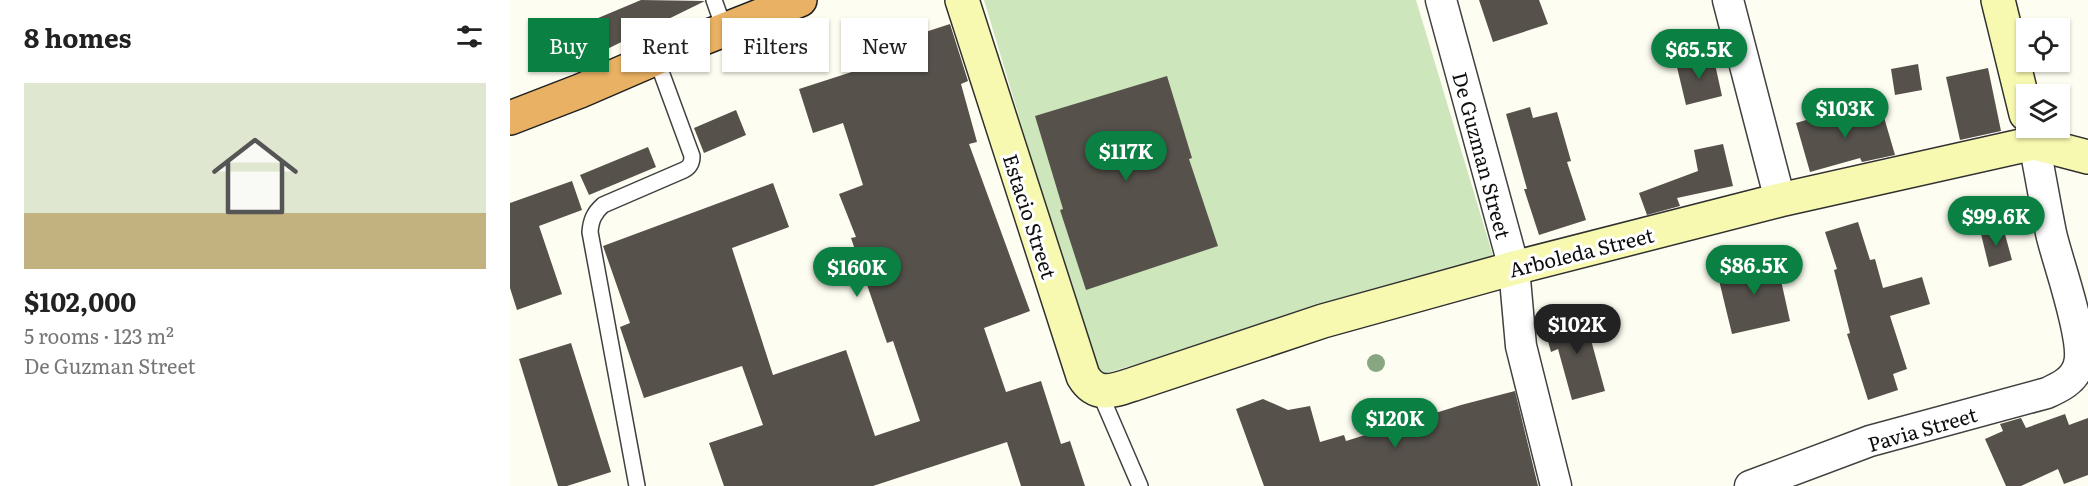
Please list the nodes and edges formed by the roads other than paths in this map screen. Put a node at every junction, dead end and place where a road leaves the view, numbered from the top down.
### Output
1 (714, 0) edge
2 (800, 0) edge
3 (962, 0) edge
4 (1441, 0) edge
5 (1728, 0) edge
6 (1998, 0) edge
7 (756, 18) edge
8 (722, 23) edge
9 (624, 72) edge
10 (661, 72) edge
11 (2019, 84) edge
12 (510, 118) edge
13 (2016, 132) edge
14 (2032, 138) edge
15 (2049, 138) edge
16 (2088, 158) edge
17 (1780, 200) junction
18 (1514, 268) junction
19 (1099, 391) junction
20 (637, 486) edge
21 (1140, 486) edge
22 (1556, 486) edge
23 (1750, 486) edge

1 - 8 lane
2 - 7 highway
3 - 19 main road, Estacio Street
4 - 18 street, De Guzman Street
5 - 17 street
6 - 11 main road
9 - 12 highway
10 - 20 lane
13 - 17 main road, Arboleda Street
14 - 23 street, Pavia Street
15 - 16 main road
17 - 18 main road, Arboleda Street
18 - 19 main road, Arboleda Street
18 - 22 street, De Guzman Street
19 - 21 lane

